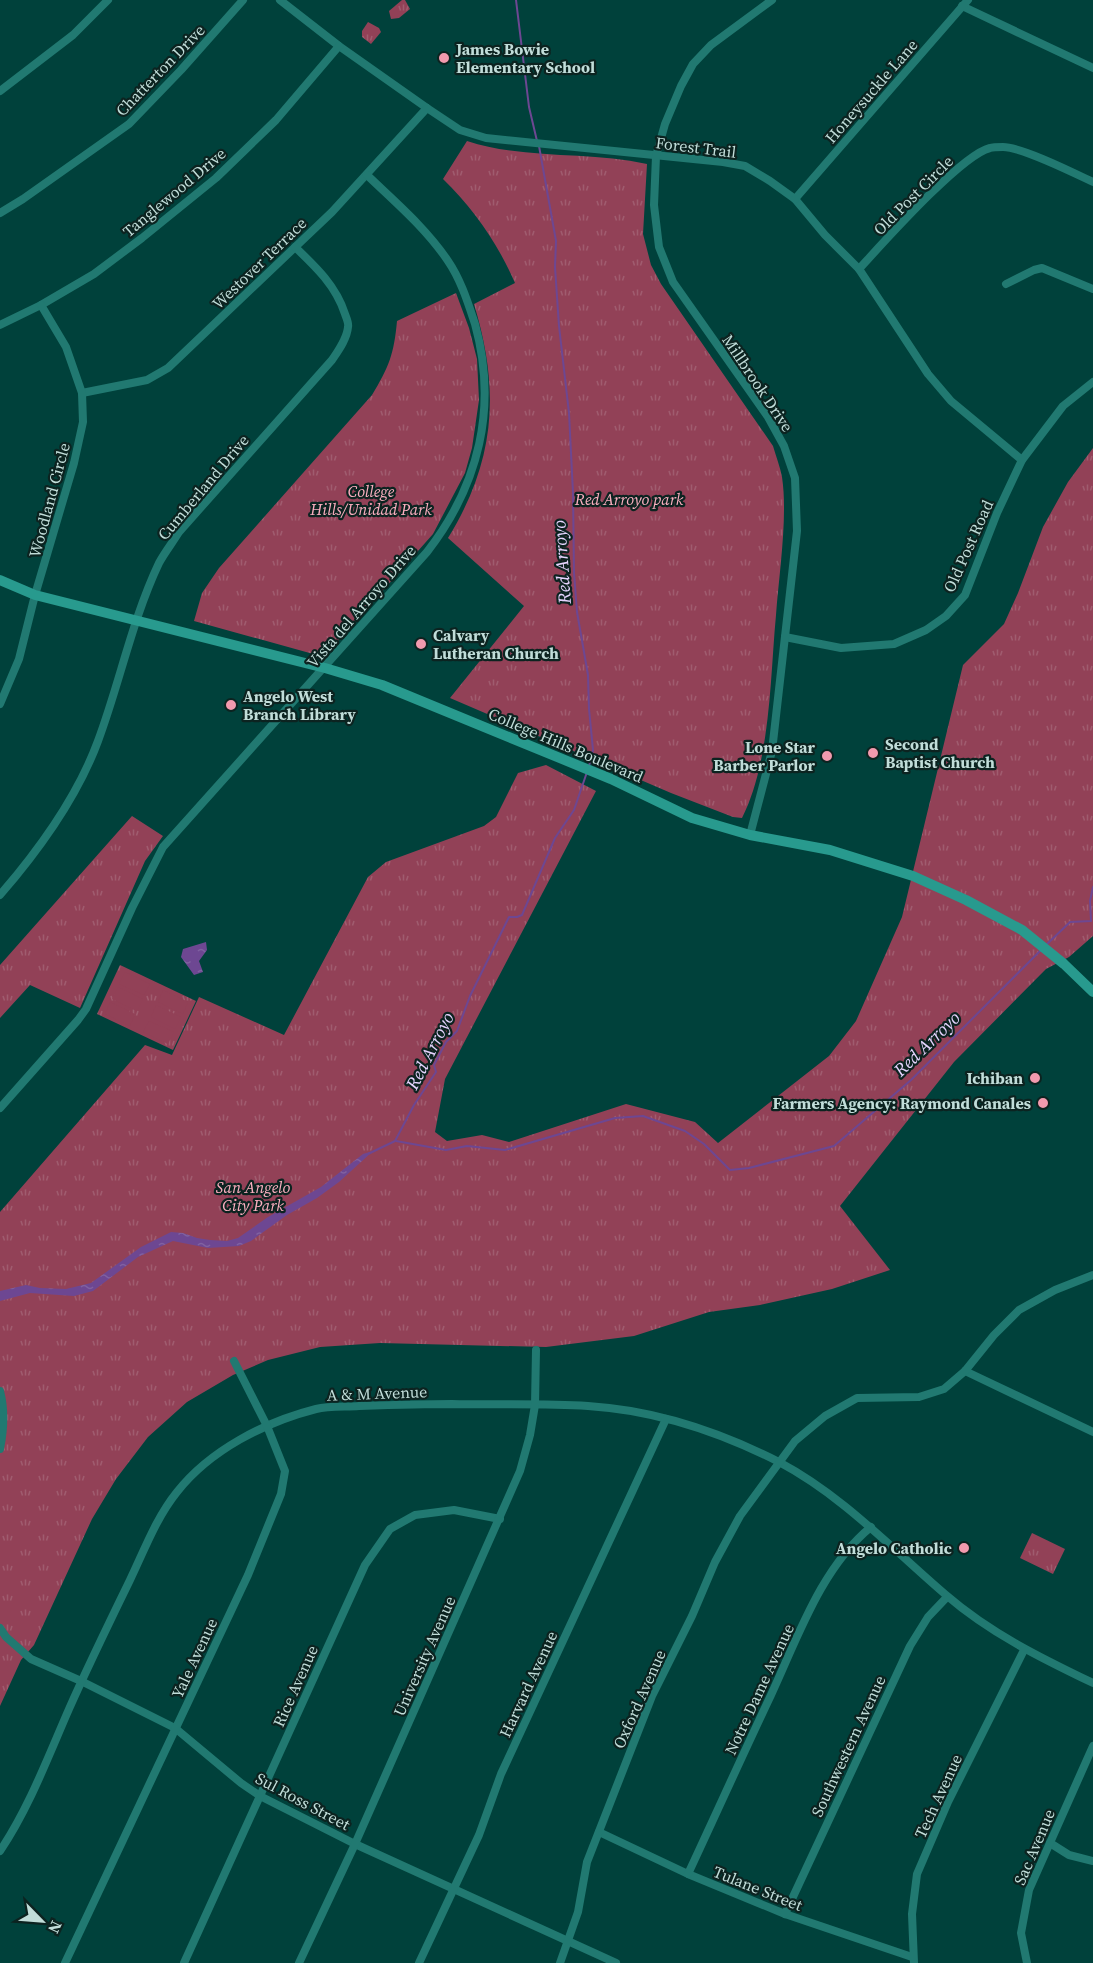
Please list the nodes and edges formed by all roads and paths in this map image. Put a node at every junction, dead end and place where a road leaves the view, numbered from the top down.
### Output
1 (108, 0) edge
2 (243, 0) edge
3 (280, 0) edge
4 (772, 0) edge
5 (965, 3) edge
6 (339, 46) junction
7 (1093, 68) edge
8 (0, 91) edge
9 (427, 108) junction
10 (656, 156) junction
11 (366, 175) junction
12 (1093, 182) edge
13 (795, 199) junction
14 (0, 213) edge
15 (295, 247) junction
16 (859, 269) junction
17 (1006, 284) dead end
18 (1093, 289) edge
19 (41, 305) junction
20 (0, 325) edge
21 (1093, 382) edge
22 (82, 393) junction
23 (1022, 460) junction
24 (0, 580) edge
25 (35, 595) junction
26 (136, 620) junction
27 (785, 637) junction
28 (325, 668) junction
29 (0, 704) edge
30 (750, 835) junction
31 (0, 895) edge
32 (1093, 992) edge
33 (0, 1108) edge
34 (1093, 1275) edge
35 (536, 1350) dead end
36 (234, 1361) dead end
37 (966, 1371) junction
38 (0, 1391) edge
39 (535, 1405) junction
40 (666, 1419) junction
41 (267, 1426) junction
42 (1093, 1432) edge
43 (0, 1449) edge
44 (780, 1462) junction
45 (500, 1519) junction
46 (871, 1527) junction
47 (947, 1597) junction
48 (0, 1628) edge
49 (1024, 1650) junction
50 (81, 1681) junction
51 (1093, 1683) edge
52 (175, 1728) junction
53 (1093, 1746) edge
54 (260, 1796) junction
55 (599, 1832) junction
56 (1050, 1843) junction
57 (355, 1844) junction
58 (0, 1851) edge
59 (1093, 1861) edge
60 (688, 1874) junction
61 (455, 1888) junction
62 (785, 1914) junction
63 (570, 1941) junction
64 (913, 1960) edge
65 (66, 1963) edge
66 (184, 1963) edge
67 (299, 1963) edge
68 (419, 1963) edge
69 (561, 1963) edge
70 (616, 1963) edge
71 (1027, 1963) edge

1 - 8 street
2 - 14 street, Chatterton Drive
3 - 6 street, Forest Trail
4 - 10 street, Millbrook Drive
5 - 7 street
5 - 13 street, Honeysuckle Lane
6 - 9 street, Forest Trail
6 - 19 street, Tanglewood Drive
9 - 10 street, Forest Trail
9 - 11 street, Westover Terrace
10 - 13 street, Forest Trail
10 - 27 street, Millbrook Drive
11 - 15 street, Westover Terrace
11 - 28 street, Vista del Arroyo Drive
12 - 16 street, Old Post Circle
13 - 16 street, Forest Trail
15 - 22 street, Westover Terrace
15 - 26 street, Cumberland Drive
16 - 23 street, Forest Trail
17 - 18 street
19 - 20 street, Tanglewood Drive
19 - 22 street, Woodland Circle
21 - 23 street, Old Post Road
22 - 25 street, Woodland Circle
23 - 27 street, Old Post Road
24 - 25 street, College Hills Boulevard
25 - 26 street, College Hills Boulevard
25 - 29 street, Woodland Circle
26 - 28 street, College Hills Boulevard
26 - 31 street, Cumberland Drive
27 - 30 street, Millbrook Drive
28 - 30 street, College Hills Boulevard
28 - 33 street, Vista del Arroyo Drive
30 - 32 street, College Hills Boulevard
34 - 37 street, Oxford Avenue
35 - 39 street, University Avenue
36 - 41 street, Yale Avenue
37 - 42 street
37 - 44 street, Oxford Avenue
38 - 43 street
39 - 40 street, A & M Avenue
39 - 41 street, A & M Avenue
39 - 45 street, University Avenue
40 - 44 street, A & M Avenue
40 - 61 street, Harvard Avenue
41 - 50 street, A & M Avenue
41 - 52 street, Yale Avenue
44 - 46 street, A & M Avenue
44 - 55 street, Oxford Avenue
45 - 54 street, Rice Avenue
45 - 57 street, University Avenue
46 - 47 street, A & M Avenue
46 - 60 street, Notre Dame Avenue
47 - 49 street, A & M Avenue
47 - 62 street, Southwestern Avenue
48 - 50 street, Sul Ross Street
49 - 51 street, A & M Avenue
49 - 64 street, Tech Avenue
50 - 52 street, Sul Ross Street
50 - 58 street, A & M Avenue
52 - 54 street, Sul Ross Street
52 - 65 street, Yale Avenue
53 - 56 street, Sac Avenue
54 - 57 street, Sul Ross Street
54 - 66 street, Rice Avenue
55 - 60 street, Tulane Street
55 - 63 street, Oxford Avenue
56 - 59 street
56 - 71 street, Sac Avenue
57 - 61 street, Sul Ross Street
57 - 67 street, University Avenue
60 - 62 street, Tulane Street
61 - 63 street, Sul Ross Street
61 - 68 street, Harvard Avenue
62 - 64 street, Tulane Street
63 - 69 street, Oxford Avenue
63 - 70 street, Sul Ross Street

